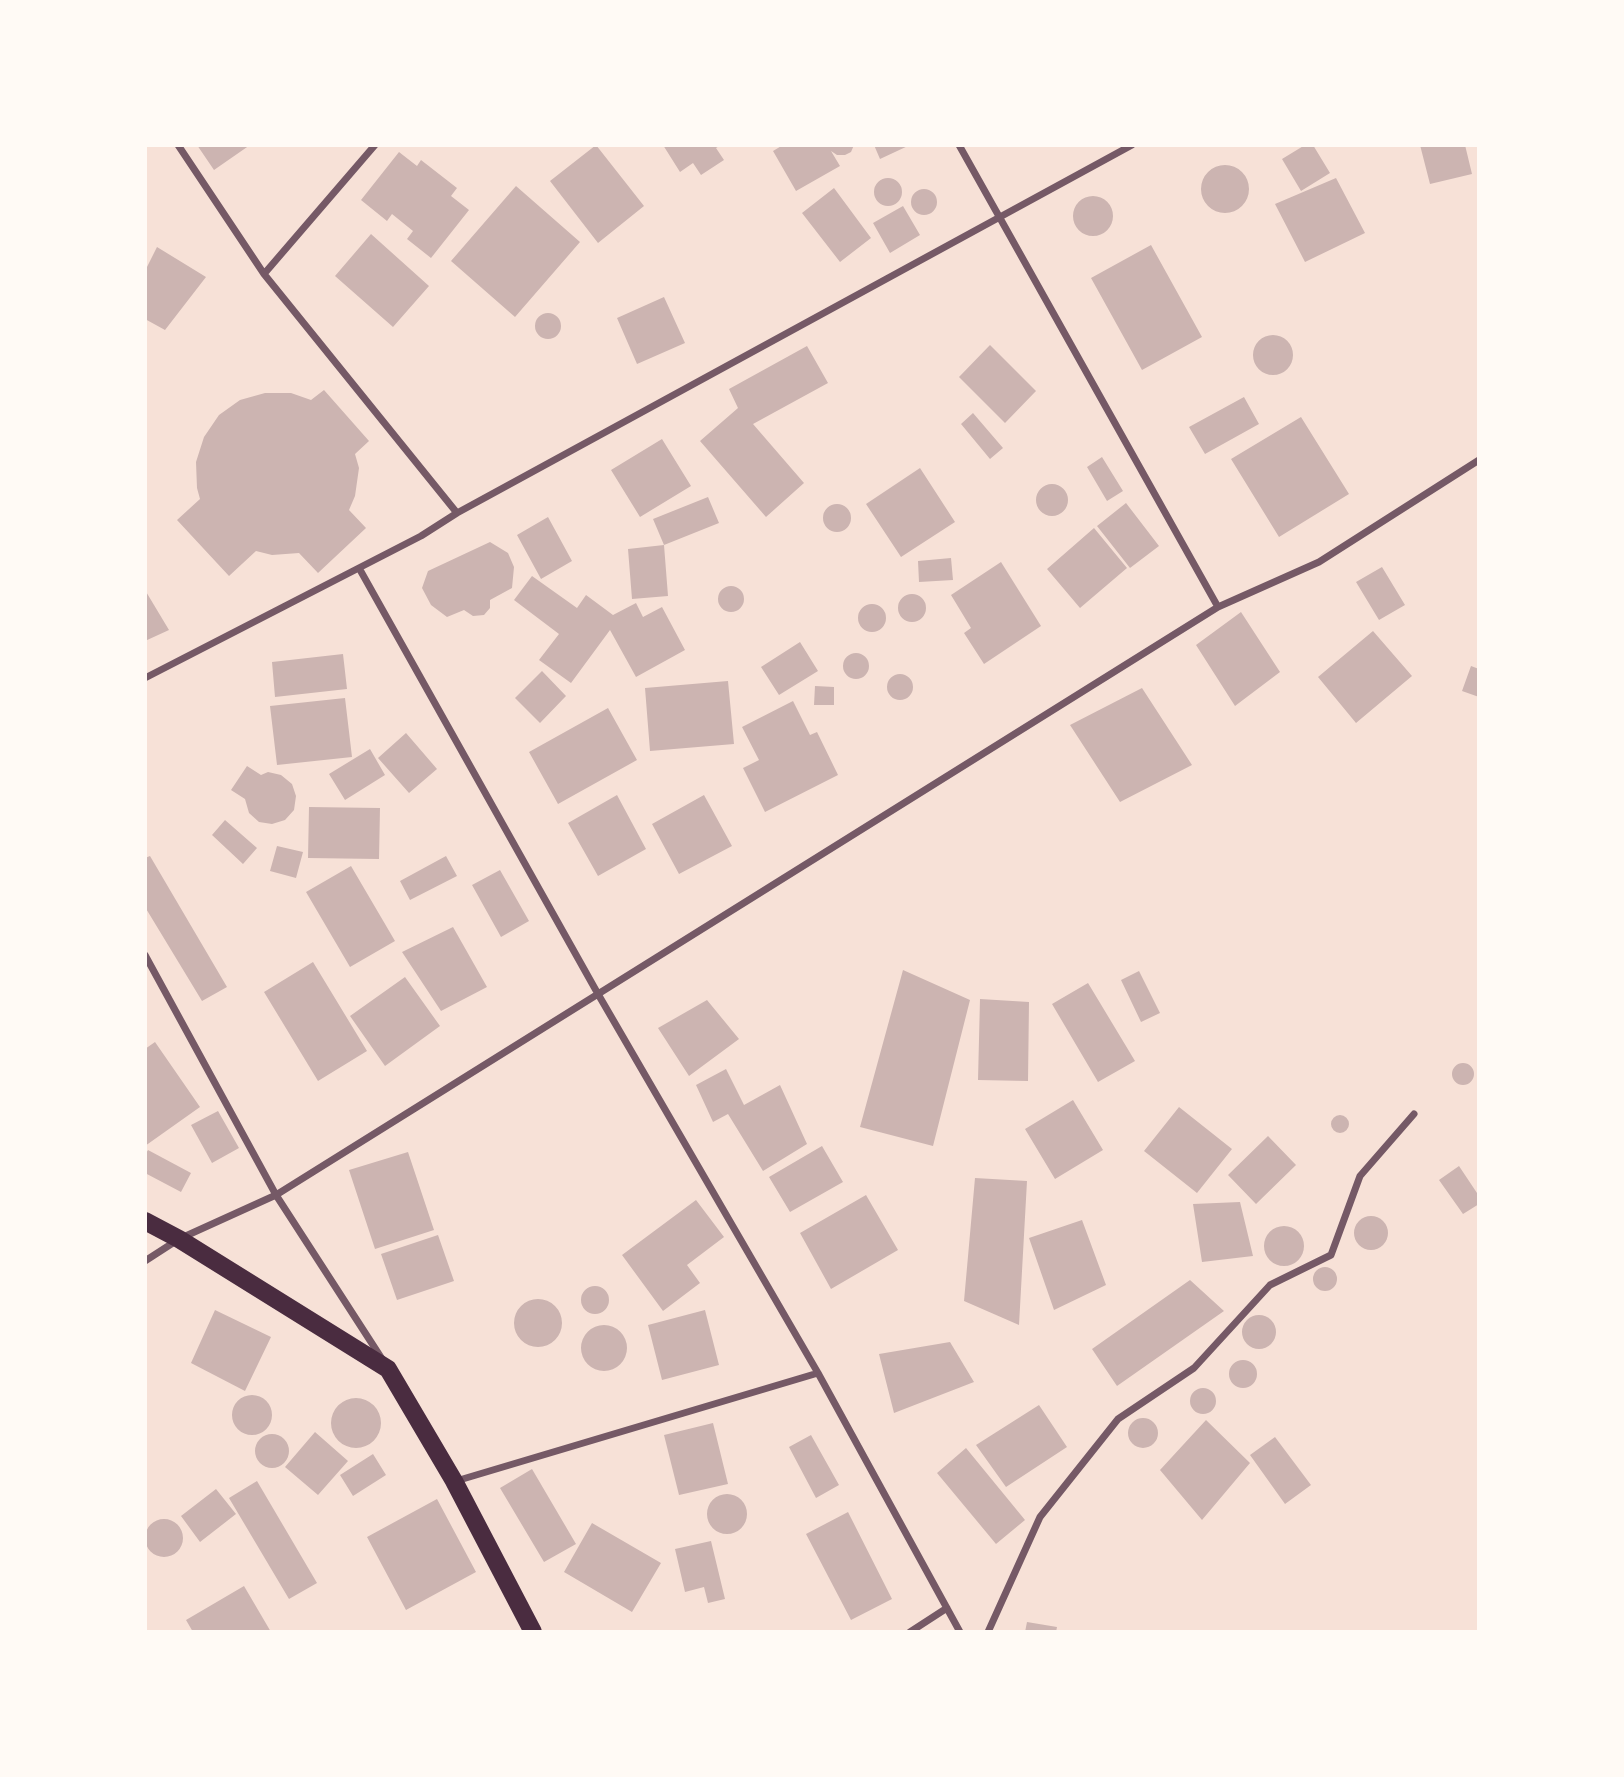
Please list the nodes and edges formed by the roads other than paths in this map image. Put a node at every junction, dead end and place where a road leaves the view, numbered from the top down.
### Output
1 (178, 145) edge
2 (375, 145) edge
3 (959, 145) edge
4 (1132, 145) edge
5 (1002, 218) junction
6 (264, 274) junction
7 (1479, 460) edge
8 (457, 513) junction
9 (359, 568) junction
10 (1218, 607) junction
11 (145, 678) edge
12 (145, 955) edge
13 (598, 994) junction
14 (1415, 1114) dead end
15 (276, 1195) junction
16 (145, 1221) edge
17 (179, 1239) junction
18 (145, 1261) edge
19 (388, 1369) junction
20 (818, 1373) junction
21 (454, 1481) junction
22 (947, 1608) junction
23 (533, 1632) edge
24 (910, 1632) edge
25 (960, 1632) edge
26 (988, 1632) edge

1 - 6 street
2 - 6 street
3 - 5 street
4 - 5 street
5 - 8 street
5 - 10 street
6 - 8 street
7 - 10 street
8 - 9 street
9 - 11 street
9 - 13 street
10 - 13 street
12 - 15 street
13 - 15 street
13 - 20 street
14 - 26 street
15 - 17 street
15 - 19 street
16 - 17 main road
17 - 18 street
17 - 19 main road
19 - 21 main road
20 - 21 street
20 - 22 street
21 - 23 main road
22 - 24 street
22 - 25 street

